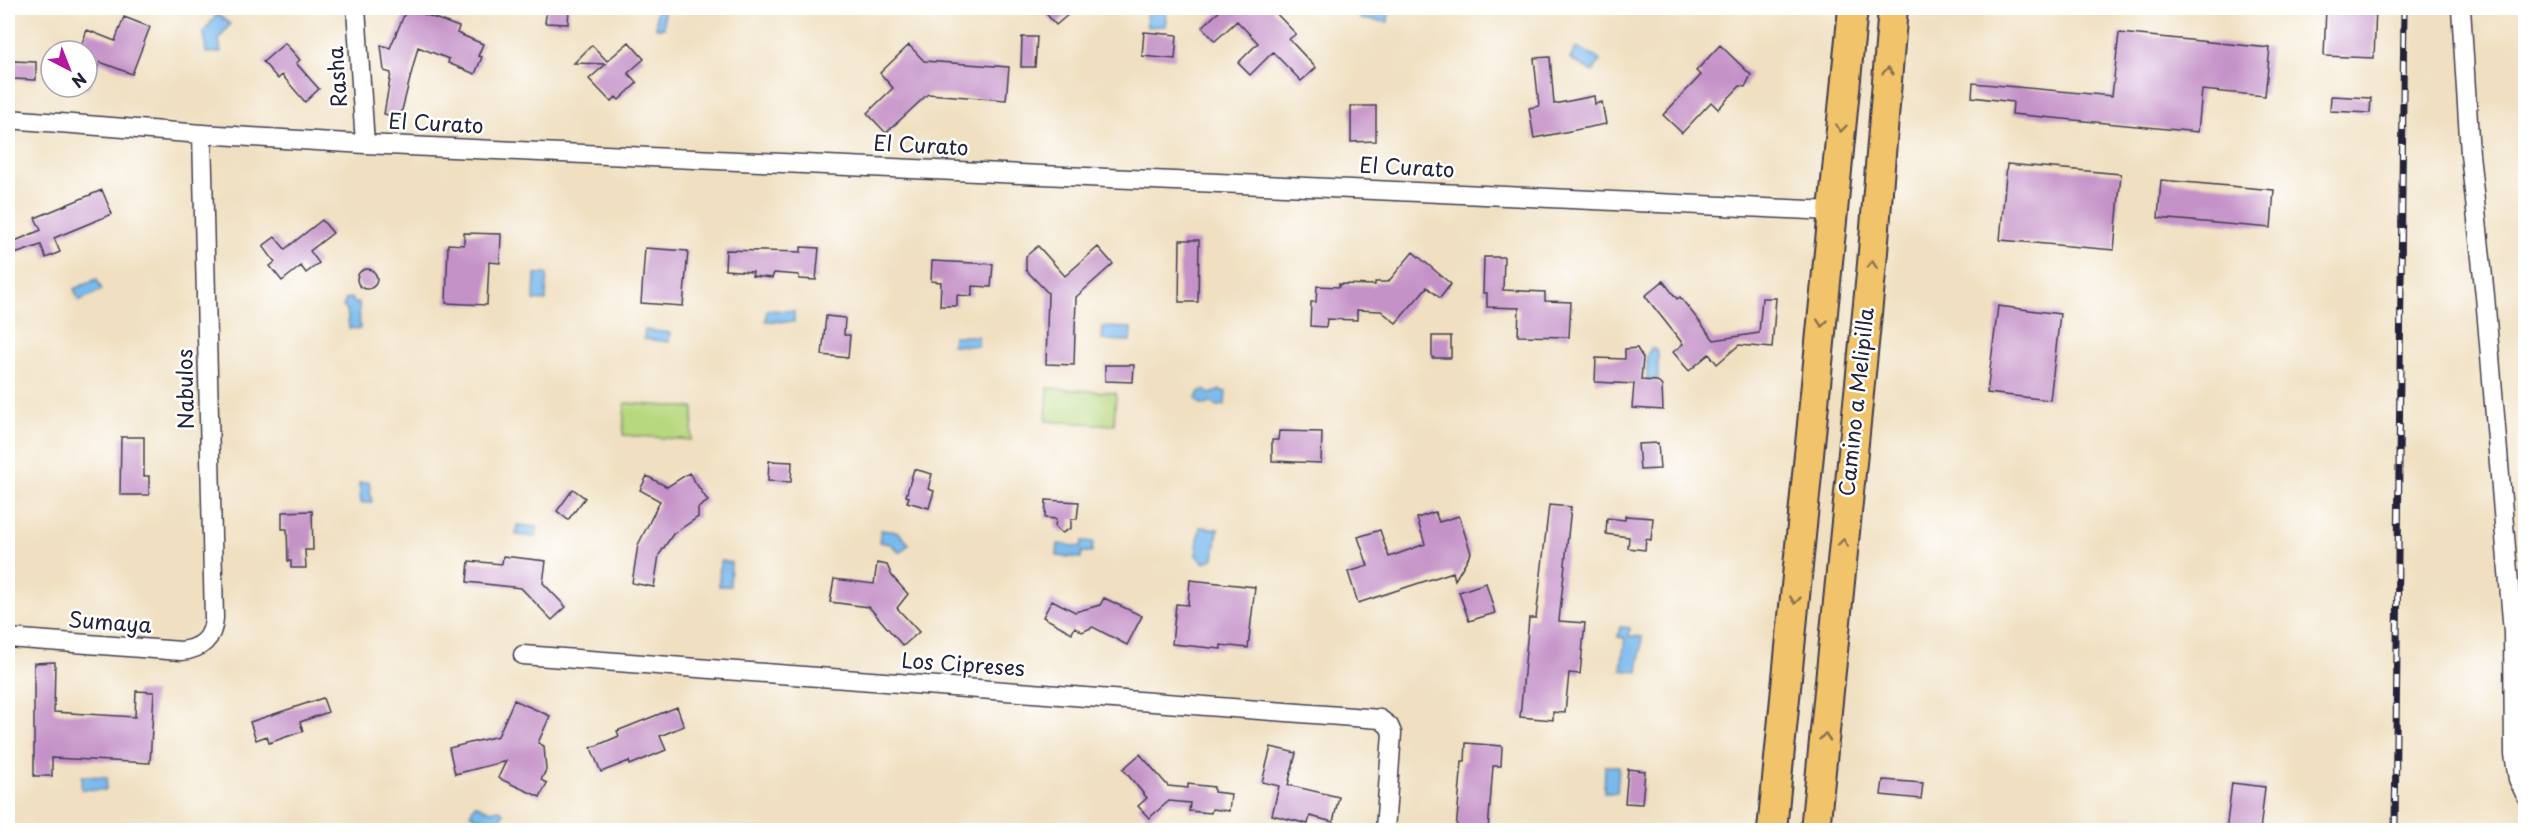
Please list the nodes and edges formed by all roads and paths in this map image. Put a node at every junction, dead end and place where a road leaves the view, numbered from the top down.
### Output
1 (356, 8) edge
2 (1853, 8) edge
3 (1893, 8) edge
4 (2461, 8) edge
5 (8, 119) edge
6 (202, 134) junction
7 (365, 144) junction
8 (1833, 212) junction
9 (8, 638) edge
10 (207, 641) joint
11 (523, 655) dead end
12 (2526, 796) edge
13 (1385, 831) edge
14 (1772, 831) edge
15 (1815, 831) edge

1 - 7 street, Rasha
2 -> 8 main road, Camino a Melipilla
15 -> 3 main road, Camino a Melipilla
4 - 12 street
5 - 6 street, El Curato
6 - 7 street, El Curato
6 - 10 street, Nabulos
7 - 8 street, El Curato
8 -> 14 main road, Camino a Melipilla
9 - 10 street, Sumaya
11 - 13 street, Los Cipreses

